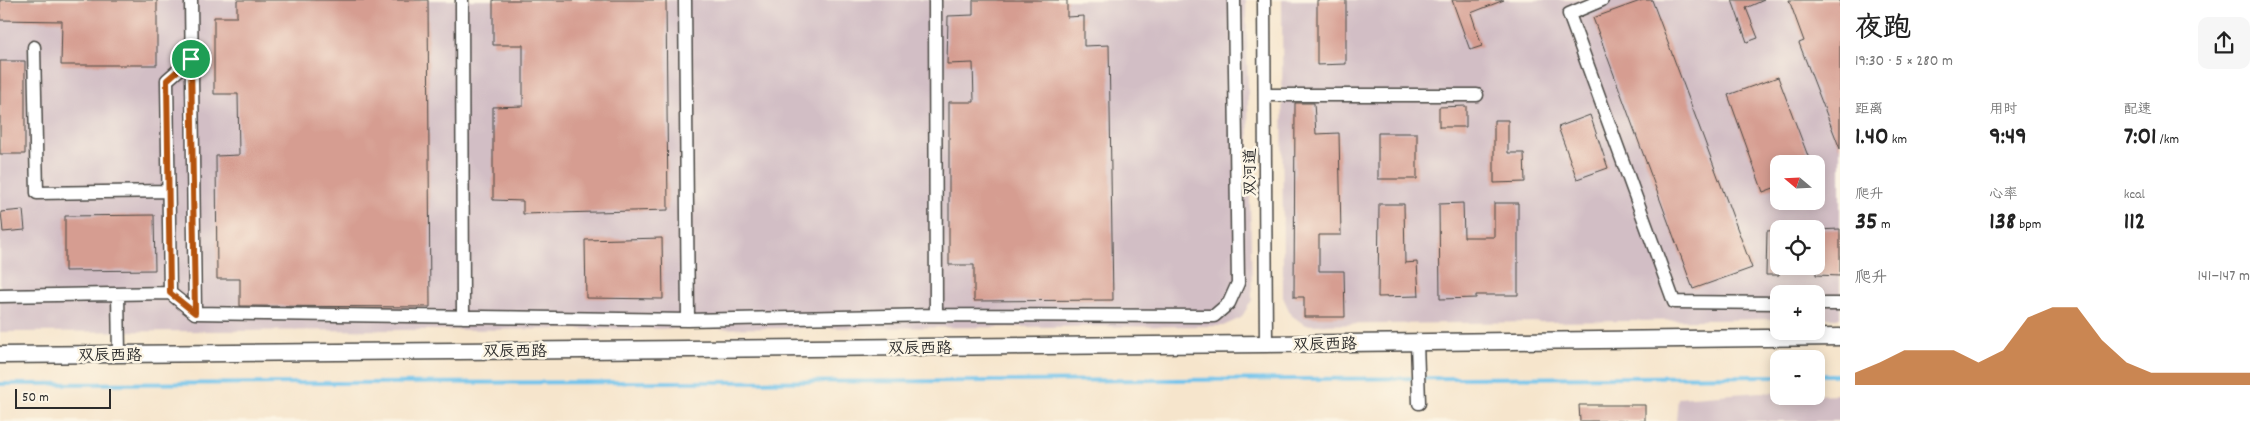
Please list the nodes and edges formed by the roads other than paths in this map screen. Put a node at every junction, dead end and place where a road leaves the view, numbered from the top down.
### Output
1 (191, 0) edge
2 (462, 0) edge
3 (685, 0) edge
4 (935, 0) edge
5 (1234, 0) edge
6 (1264, 0) edge
7 (1602, 0) edge
8 (34, 47) dead end
9 (191, 59) junction
10 (1265, 95) junction
11 (1477, 95) dead end
12 (168, 191) junction
13 (170, 293) junction
14 (118, 294) junction
15 (0, 296) edge
16 (1770, 303) edge
17 (1825, 304) edge
18 (1840, 304) edge
19 (195, 313) junction
20 (936, 315) junction
21 (463, 317) junction
22 (688, 320) junction
23 (1840, 337) edge
24 (1417, 342) junction
25 (1266, 344) junction
26 (119, 354) junction
27 (0, 355) edge
28 (1419, 403) dead end

1 - 9 street
2 - 21 street
3 - 22 street
4 - 20 street
5 - 20 street
6 - 10 street, 双河道
7 - 16 street
8 - 12 street
9 - 12 street
9 - 19 street
10 - 11 street
10 - 25 street, 双河道
12 - 13 street
13 - 14 street
13 - 19 street
14 - 15 street
14 - 26 street
17 - 18 street
19 - 21 street
20 - 22 street
21 - 22 street
23 - 24 main road, 双辰西路
24 - 25 main road, 双辰西路
24 - 28 street
25 - 26 main road, 双辰西路
26 - 27 main road, 双辰西路

